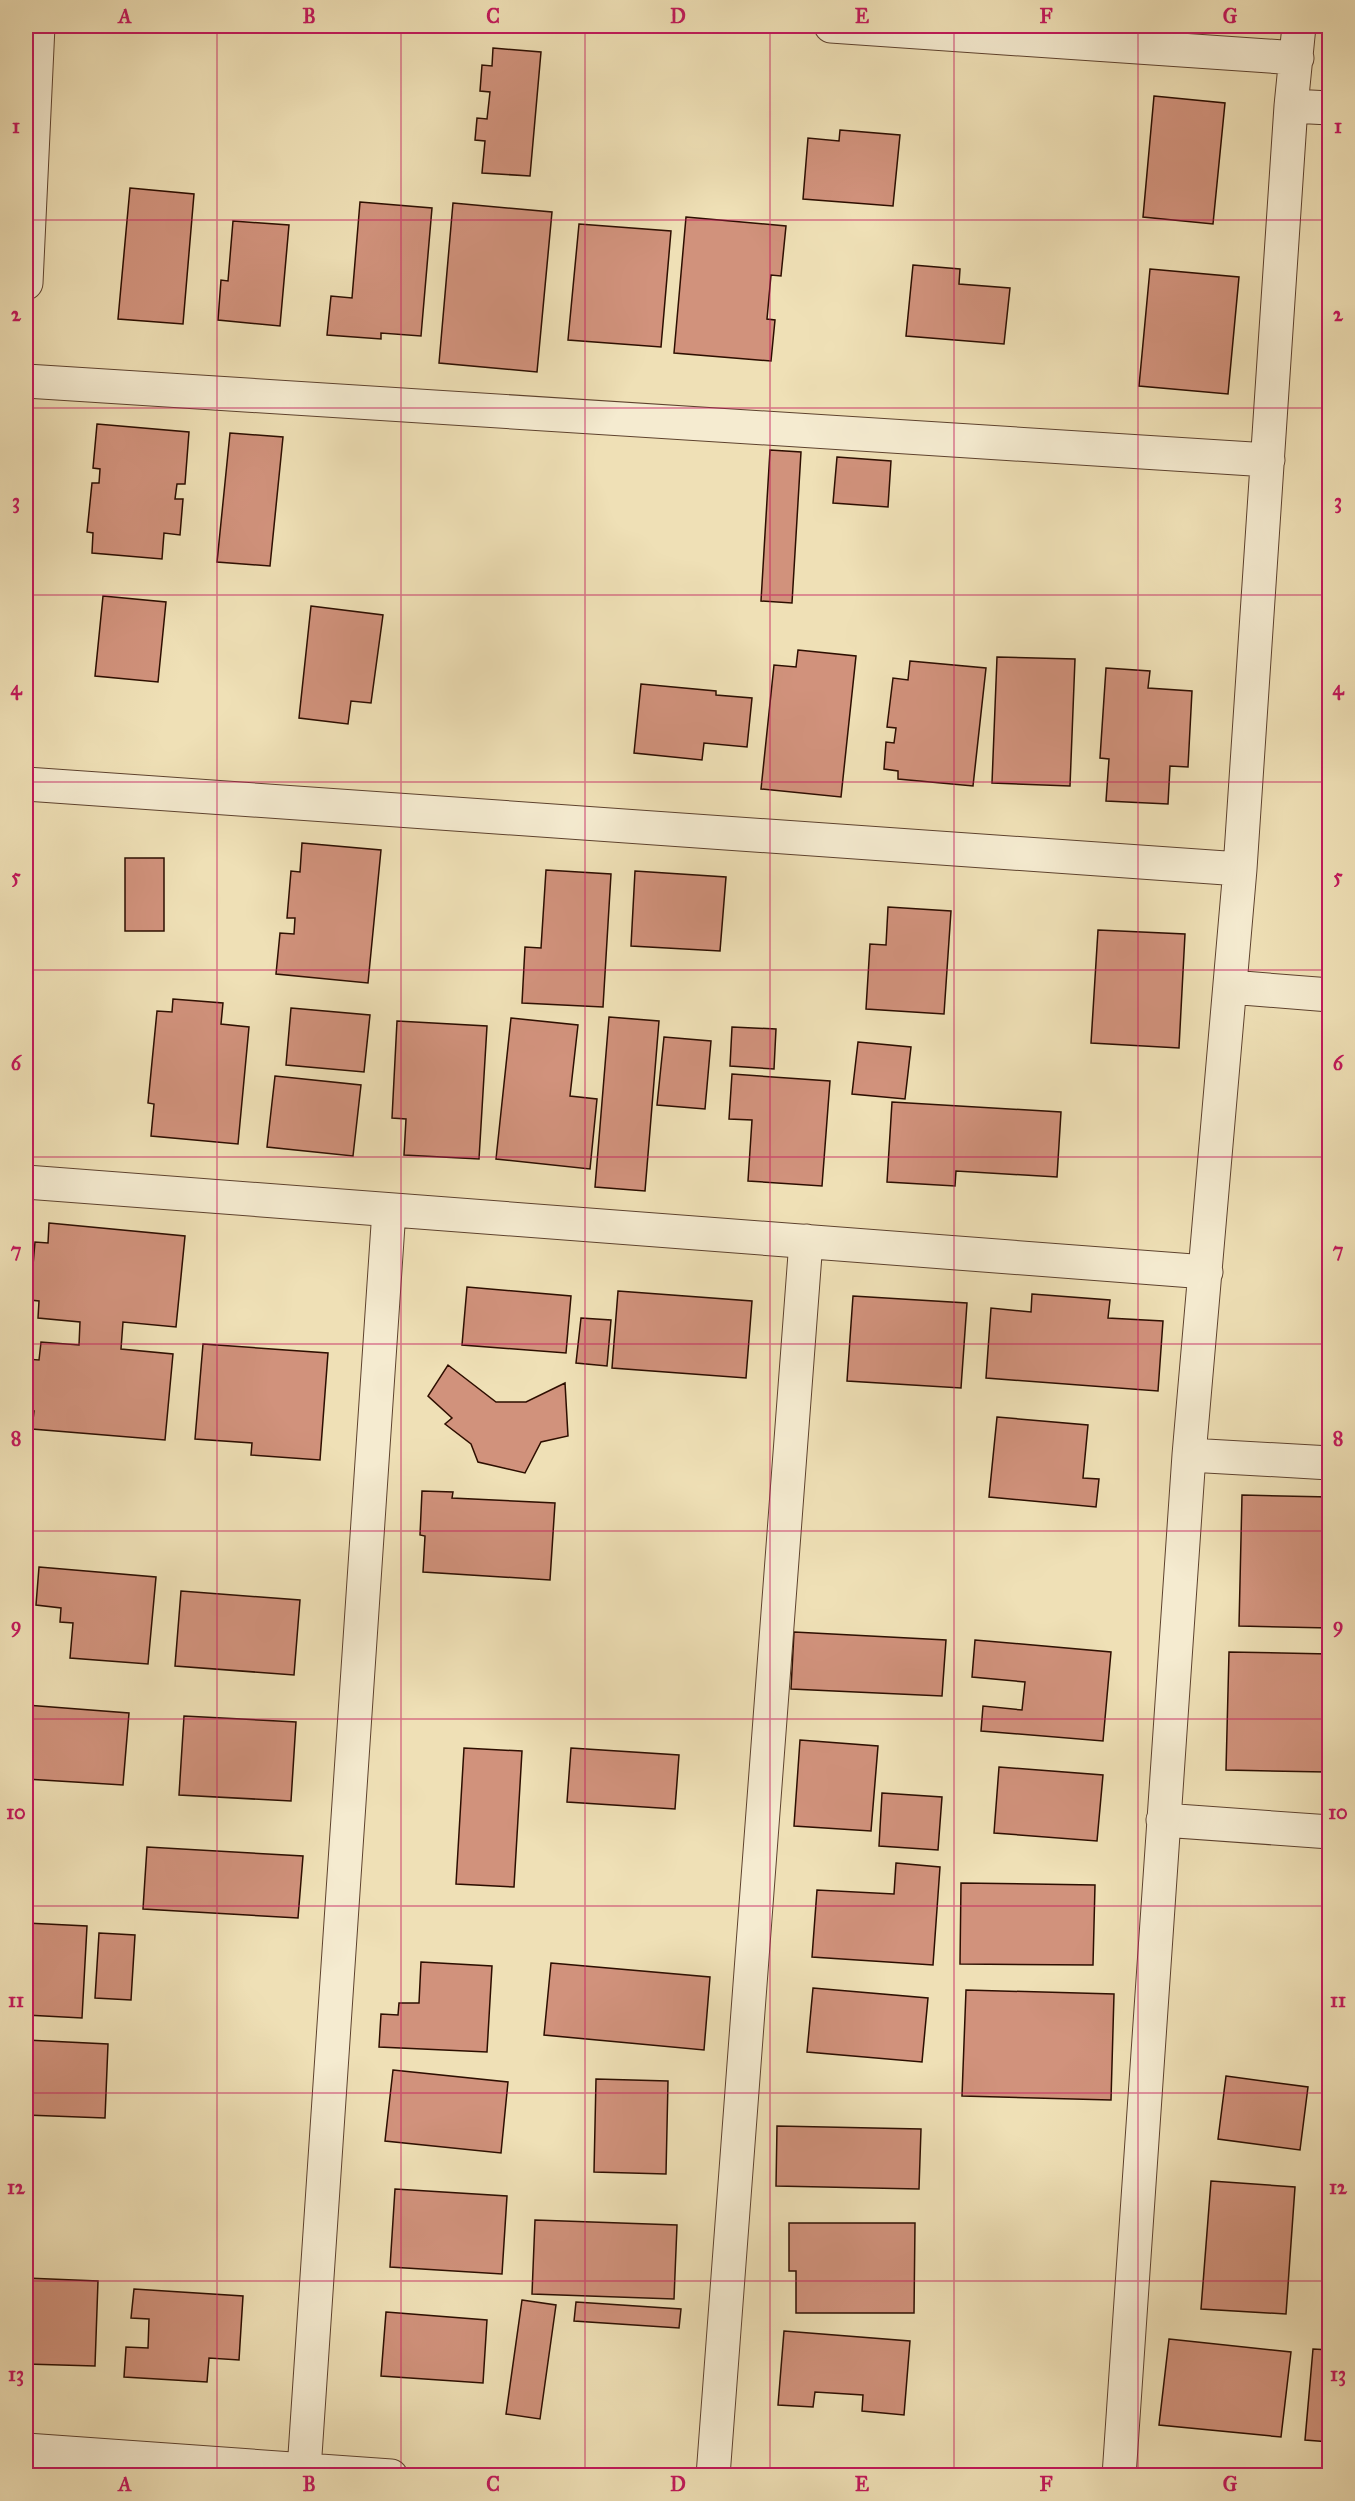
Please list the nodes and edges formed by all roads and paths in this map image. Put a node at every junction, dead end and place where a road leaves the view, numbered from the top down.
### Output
1 (38, 26) edge
2 (831, 26) edge
3 (1299, 26) edge
4 (1297, 58) junction
5 (1291, 106) junction
6 (1329, 108) edge
7 (26, 283) edge
8 (26, 381) edge
9 (1268, 460) junction
10 (26, 784) edge
11 (1240, 869) junction
12 (1230, 987) junction
13 (1329, 995) edge
14 (26, 1182) edge
15 (389, 1210) junction
16 (806, 1241) junction
17 (1206, 1272) junction
18 (1189, 1455) junction
19 (1329, 1463) edge
20 (1163, 1820) junction
21 (1329, 1832) edge
22 (26, 2450) edge
23 (304, 2470) junction
24 (391, 2475) edge
25 (713, 2475) edge
26 (1119, 2475) edge

1 - 7 street
2 - 4 street
3 - 4 street
4 - 5 street
5 - 6 street
5 - 9 street
8 - 9 street
9 - 11 street
10 - 11 street
11 - 12 street
12 - 13 street
12 - 17 street
14 - 15 street
15 - 16 street
15 - 23 street
16 - 17 street
16 - 25 street
17 - 18 street
18 - 19 street
18 - 20 street
20 - 21 street
20 - 26 street
22 - 23 street
23 - 24 street

